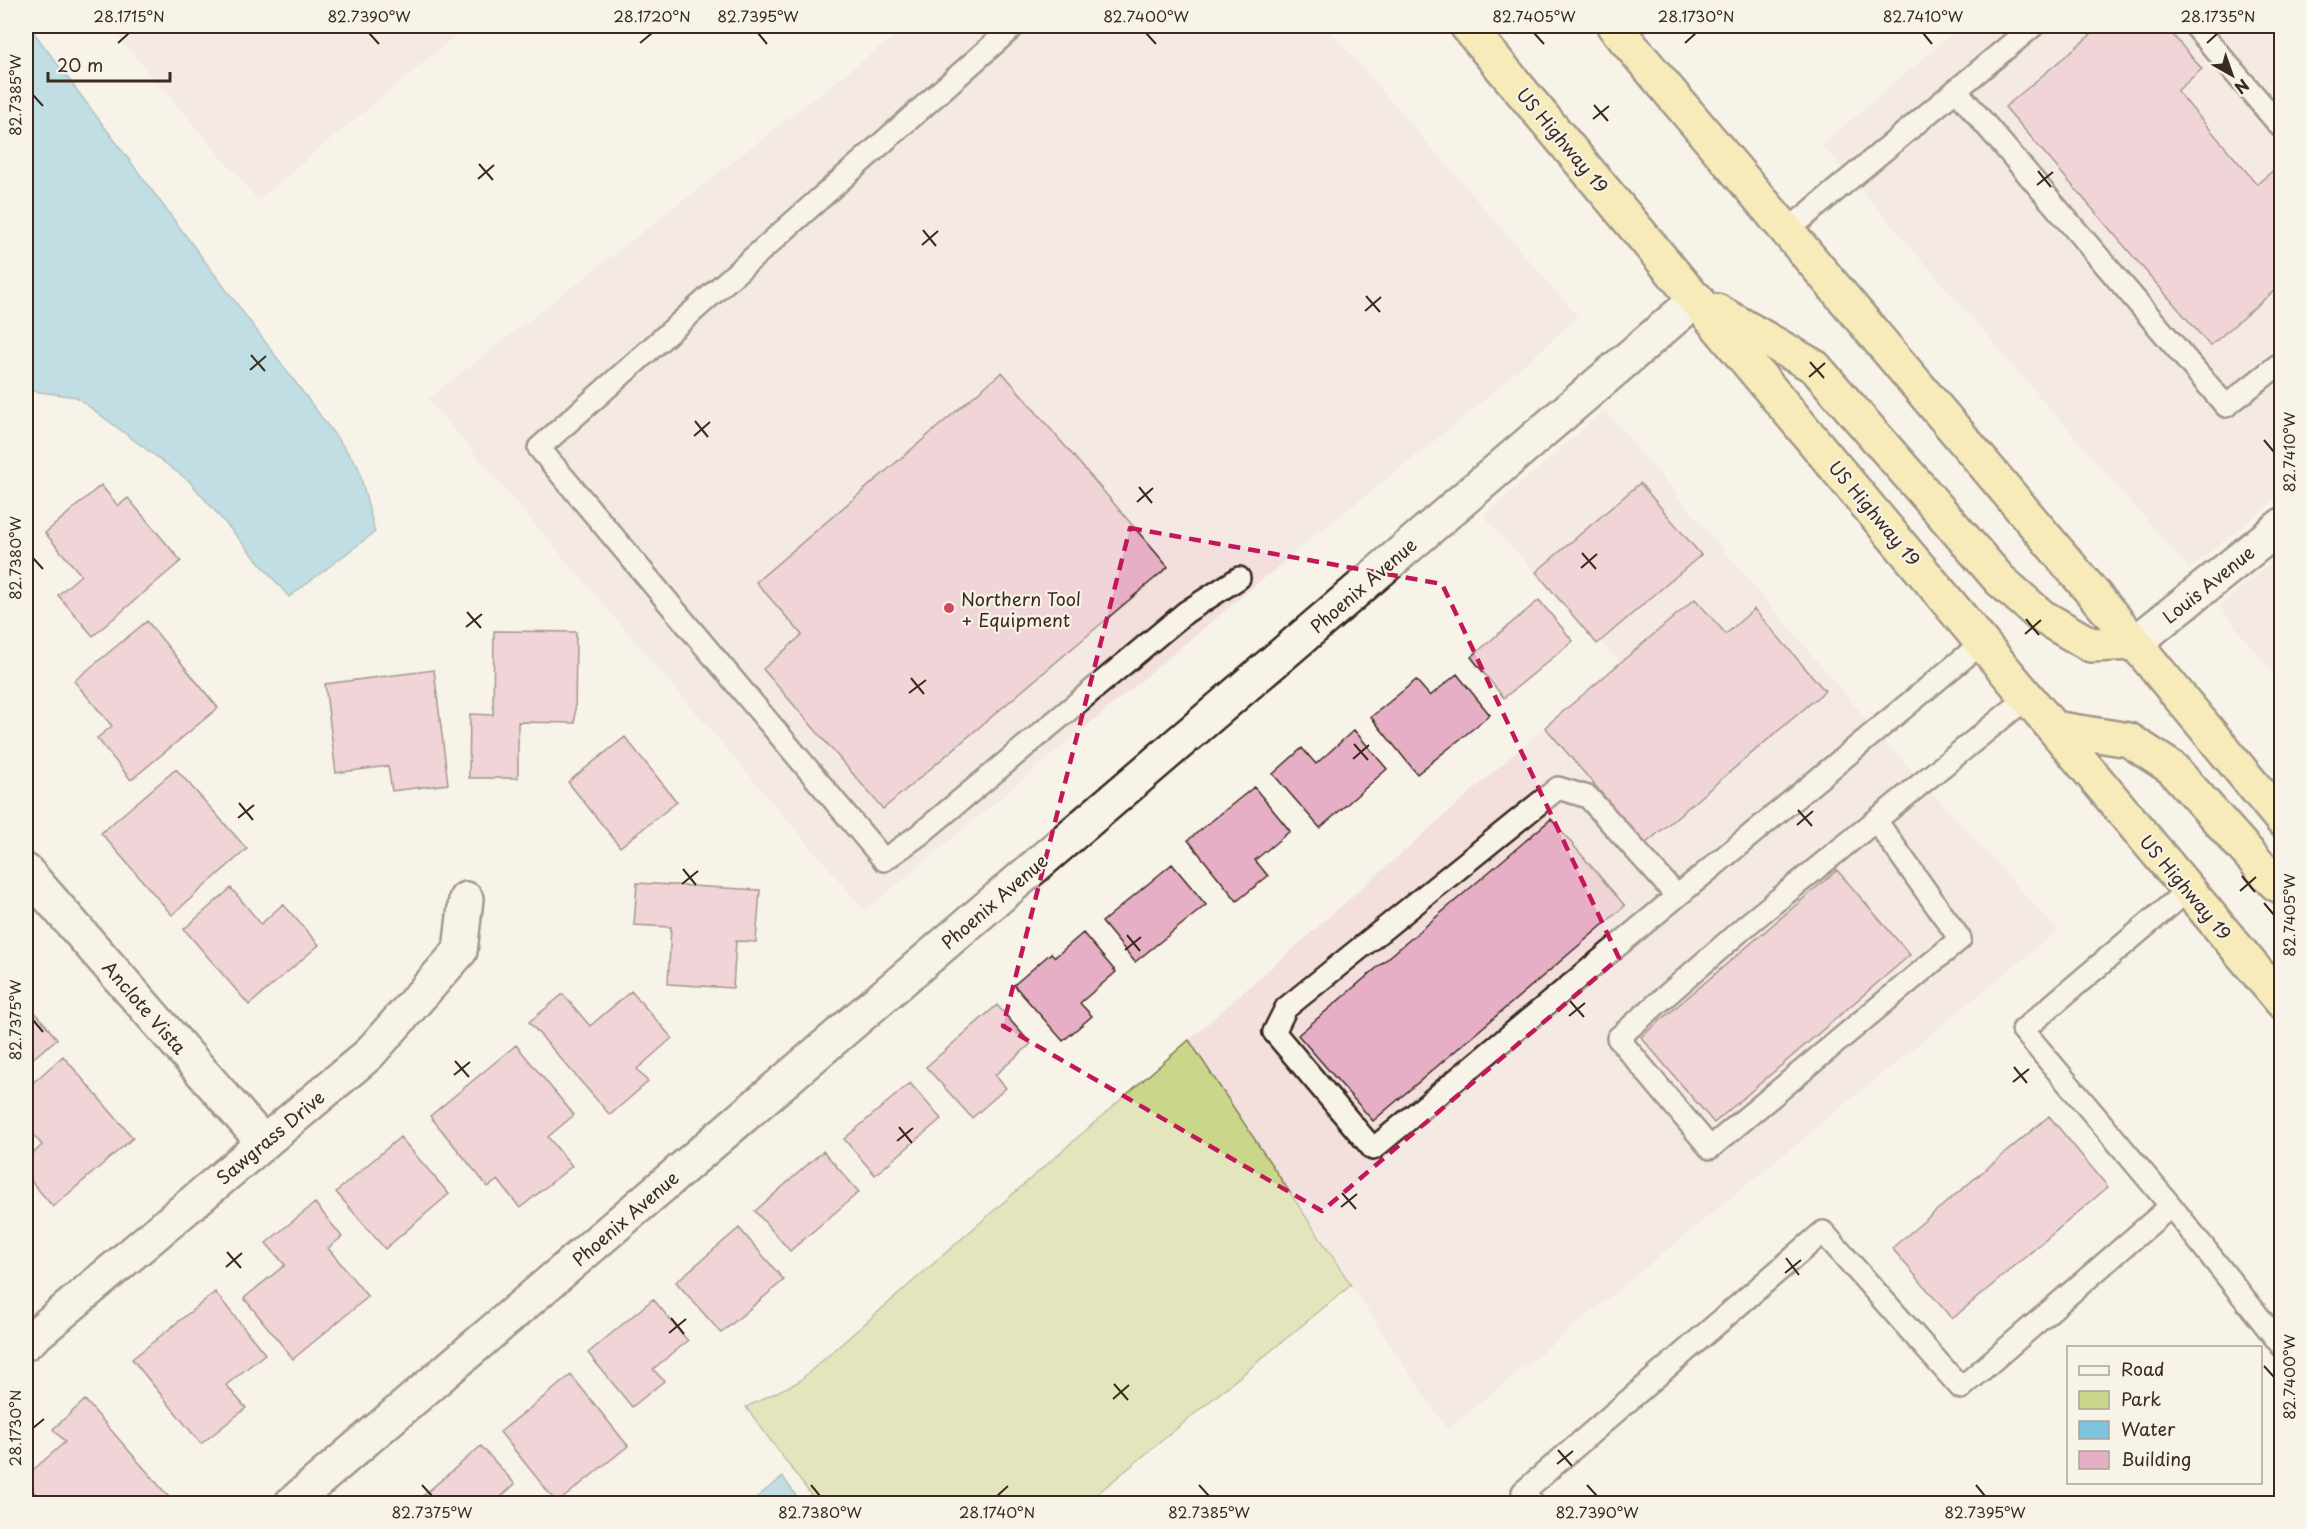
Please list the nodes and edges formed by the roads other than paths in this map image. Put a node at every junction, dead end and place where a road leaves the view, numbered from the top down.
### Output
1 (1014, 26) edge
2 (1467, 26) edge
3 (1614, 26) edge
4 (2033, 26) edge
5 (2195, 26) edge
6 (1956, 90) junction
7 (2282, 128) edge
8 (1787, 231) junction
9 (1697, 299) junction
10 (2282, 362) edge
11 (2282, 525) edge
12 (1239, 578) dead end
13 (1983, 642) junction
14 (2135, 643) junction
15 (2028, 697) junction
16 (2054, 728) junction
17 (2282, 820) edge
18 (1877, 822) junction
19 (26, 870) edge
20 (2282, 886) edge
21 (2188, 890) junction
22 (1677, 896) junction
23 (466, 899) dead end
24 (2282, 1002) edge
25 (264, 1143) junction
26 (2171, 1206) junction
27 (26, 1343) edge
28 (2282, 1346) edge
29 (291, 1503) edge
30 (1533, 1503) edge

1 - 12 lane
2 - 9 highway, US Highway 19
3 - 8 highway
4 - 6 lane
5 - 7 lane
6 - 8 lane
6 - 10 lane
8 - 14 highway
9 - 13 highway, US Highway 19
9 - 14 highway
9 - 29 street, Phoenix Avenue
11 - 14 street, Louis Avenue
13 - 15 highway, US Highway 19
13 - 22 lane
14 - 17 highway
15 - 16 highway, US Highway 19
15 - 18 lane
16 - 20 highway
16 - 21 highway, US Highway 19
18 - 18 lane
19 - 25 street, Anclote Vista
21 - 24 highway, US Highway 19
21 - 26 lane
22 - 22 lane
23 - 25 street, Sawgrass Drive
25 - 27 street, Sawgrass Drive
26 - 28 lane
26 - 30 lane

